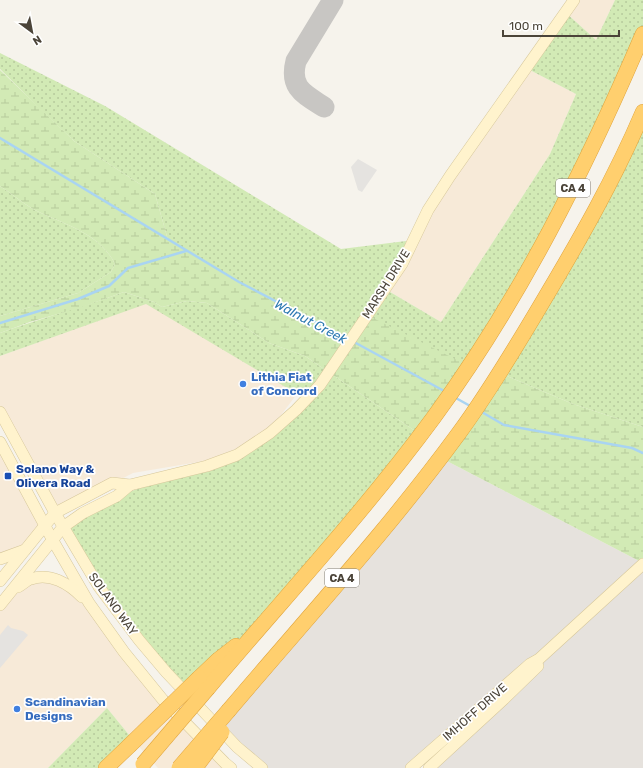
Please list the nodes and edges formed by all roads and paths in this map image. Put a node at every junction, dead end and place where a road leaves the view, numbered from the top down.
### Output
1 (574, 0) edge
2 (643, 34) edge
3 (643, 112) edge
4 (0, 412) edge
5 (0, 442) edge
6 (130, 485) junction
7 (55, 514) junction
8 (45, 526) junction
9 (63, 527) junction
10 (52, 539) junction
11 (26, 550) junction
12 (0, 558) edge
13 (643, 564) edge
14 (0, 581) edge
15 (10, 592) junction
16 (89, 603) junction
17 (0, 605) edge
18 (540, 659) junction
19 (203, 683) junction
20 (231, 712) junction
21 (142, 766) edge
22 (106, 768) edge
23 (179, 768) edge
24 (195, 768) edge
25 (231, 768) edge
26 (262, 768) edge
27 (411, 768) edge
28 (429, 768) edge

1 - 6 street, MARSH DRIVE
2 - 19 highway, CA 4
3 - 20 highway, CA 4
4 - 7 street, SOLANO WAY
5 - 8 street, SOLANO WAY
6 - 7 street, MARSH DRIVE
6 - 9 street, MARSH DRIVE
7 - 8 street
7 - 9 street, SOLANO WAY
8 - 10 street, SOLANO WAY
8 - 11 street
9 - 10 street, MARSH DRIVE
9 - 26 street, SOLANO WAY
10 - 15 street, MARSH DRIVE
10 - 16 street, SOLANO WAY
11 - 12 street
11 - 14 street
13 - 18 street, IMHOFF DRIVE
15 - 16 street
15 - 17 street, MARSH DRIVE
16 - 25 street, SOLANO WAY
18 - 27 street, IMHOFF DRIVE
18 - 28 street, IMHOFF DRIVE
19 - 21 highway, bridge
19 - 22 highway, bridge
20 - 23 highway, CA 4, bridge
20 - 24 highway, bridge

